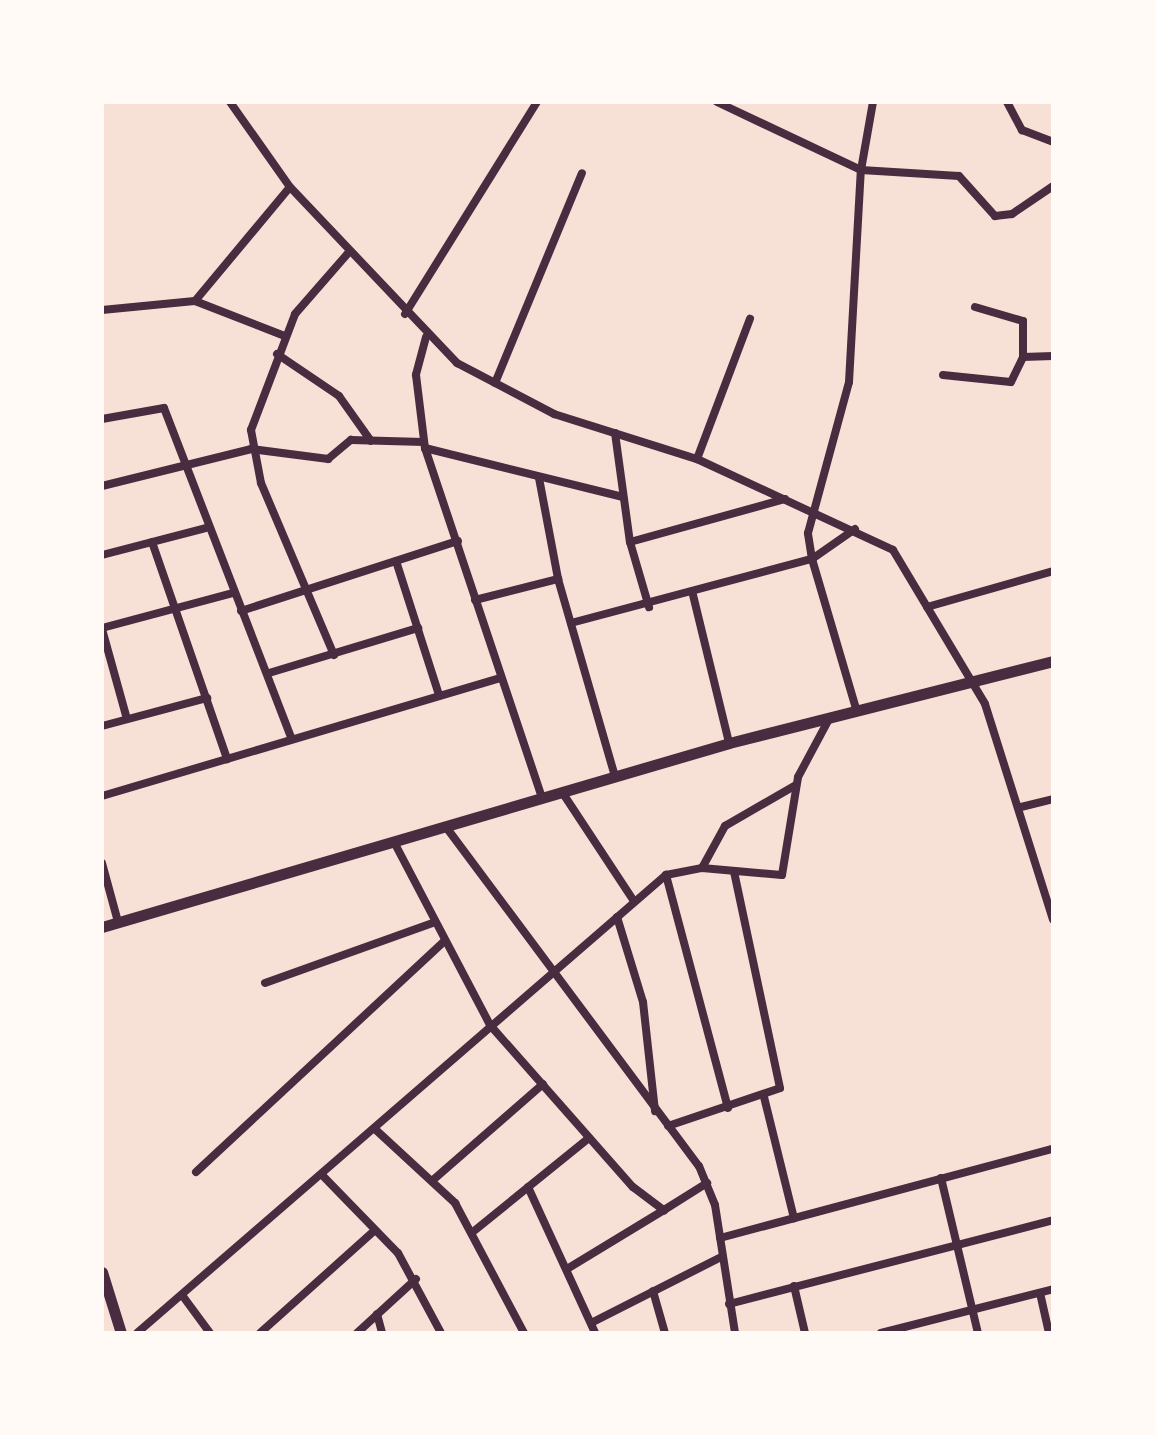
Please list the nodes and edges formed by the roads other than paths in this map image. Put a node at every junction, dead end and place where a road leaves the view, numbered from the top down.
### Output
1 (230, 102) edge
2 (537, 102) edge
3 (717, 102) edge
4 (747, 102) edge
5 (873, 102) edge
6 (1007, 102) edge
7 (743, 114) junction
8 (1053, 142) edge
9 (861, 170) junction
10 (582, 173) dead end
11 (1053, 186) edge
12 (290, 187) junction
13 (349, 252) junction
14 (195, 301) junction
15 (975, 307) dead end
16 (102, 310) edge
17 (405, 314) junction
18 (750, 319) dead end
19 (285, 336) junction
20 (426, 337) junction
21 (277, 354) junction
22 (1053, 356) edge
23 (1023, 357) junction
24 (943, 375) dead end
25 (495, 383) junction
26 (102, 419) edge
27 (615, 433) junction
28 (371, 441) junction
29 (424, 445) junction
30 (251, 449) junction
31 (697, 459) junction
32 (182, 467) junction
33 (539, 478) junction
34 (102, 486) edge
35 (623, 497) junction
36 (785, 499) junction
37 (813, 513) junction
38 (206, 528) junction
39 (855, 529) junction
40 (458, 541) junction
41 (152, 542) junction
42 (630, 542) junction
43 (102, 555) edge
44 (812, 559) junction
45 (396, 561) junction
46 (1053, 571) edge
47 (558, 579) junction
48 (306, 590) junction
49 (233, 593) junction
50 (693, 595) junction
51 (475, 600) junction
52 (649, 607) junction
53 (927, 607) junction
54 (176, 609) junction
55 (241, 611) junction
56 (571, 623) junction
57 (418, 628) junction
58 (102, 629) edge
59 (334, 655) junction
60 (1053, 661) edge
61 (269, 673) junction
62 (500, 678) junction
63 (973, 683) junction
64 (439, 695) junction
65 (207, 698) junction
66 (857, 712) junction
67 (127, 719) junction
68 (829, 719) junction
69 (102, 726) edge
70 (292, 739) junction
71 (729, 743) junction
72 (227, 759) junction
73 (615, 777) junction
74 (796, 785) junction
75 (562, 792) junction
76 (102, 796) edge
77 (542, 798) junction
78 (1053, 799) edge
79 (1021, 807) junction
80 (446, 827) junction
81 (394, 842) junction
82 (102, 863) edge
83 (702, 868) junction
84 (734, 872) junction
85 (666, 875) junction
86 (634, 901) junction
87 (1052, 915) edge
88 (617, 917) junction
89 (118, 922) junction
90 (435, 922) junction
91 (102, 927) edge
92 (445, 941) junction
93 (550, 973) junction
94 (265, 983) dead end
95 (490, 1025) junction
96 (543, 1084) junction
97 (764, 1097) junction
98 (728, 1108) junction
99 (655, 1112) junction
100 (668, 1126) junction
101 (376, 1130) junction
102 (589, 1138) junction
103 (1053, 1149) edge
104 (196, 1172) dead end
105 (323, 1176) junction
106 (941, 1178) junction
107 (433, 1180) junction
108 (707, 1183) junction
109 (528, 1187) junction
110 (664, 1210) junction
111 (794, 1218) junction
112 (1053, 1220) edge
113 (375, 1230) junction
114 (474, 1231) junction
115 (720, 1238) junction
116 (956, 1243) junction
117 (721, 1257) junction
118 (567, 1269) junction
119 (102, 1272) edge
120 (416, 1279) junction
121 (794, 1286) junction
122 (1053, 1289) edge
123 (653, 1291) junction
124 (1040, 1293) junction
125 (182, 1295) junction
126 (729, 1304) junction
127 (972, 1309) junction
128 (377, 1314) junction
129 (591, 1323) junction
130 (911, 1329) edge
131 (121, 1333) edge
132 (137, 1333) edge
133 (210, 1333) edge
134 (260, 1333) edge
135 (357, 1333) edge
136 (382, 1333) edge
137 (441, 1333) edge
138 (524, 1333) edge
139 (595, 1333) edge
140 (665, 1333) edge
141 (735, 1333) edge
142 (805, 1333) edge
143 (881, 1333) edge
144 (978, 1333) edge
145 (1049, 1333) edge

1 - 12 street
2 - 17 street
3 - 7 street
4 - 7 street
5 - 9 street
6 - 8 street
7 - 9 street
9 - 11 street
9 - 37 street
10 - 25 street
12 - 13 street
12 - 14 street
13 - 17 street
13 - 19 street
14 - 16 street
14 - 19 street
15 - 23 street
17 - 20 street
18 - 31 street
19 - 21 street
20 - 25 street
20 - 29 street
21 - 28 street
21 - 30 street
22 - 23 street
23 - 24 street
25 - 27 street
26 - 32 street
27 - 31 street
27 - 35 street
28 - 29 street
28 - 30 street
29 - 33 street
29 - 40 street
30 - 32 street
30 - 48 street
31 - 36 street
32 - 34 street
32 - 38 street
33 - 35 street
33 - 47 street
35 - 42 street
36 - 37 street
36 - 42 street
37 - 39 street
37 - 44 street
38 - 41 street
38 - 49 street
39 - 44 street
39 - 53 street
40 - 45 street
40 - 51 street
41 - 43 street
41 - 54 street
42 - 52 street
44 - 50 street
44 - 66 street
45 - 48 street
45 - 57 street
46 - 53 street
47 - 51 street
47 - 56 street
48 - 55 street
48 - 59 street
49 - 54 street
49 - 55 street
50 - 52 street
50 - 71 street
51 - 62 street
52 - 56 street
53 - 63 street
54 - 58 street
54 - 65 street
55 - 61 street
56 - 73 street
57 - 59 street
57 - 64 street
58 - 67 street
59 - 61 street
60 - 63 street
61 - 70 street
62 - 64 street
62 - 77 street
63 - 66 street
63 - 79 street
64 - 70 street
65 - 67 street
65 - 72 street
66 - 68 street
67 - 69 street
68 - 71 street
68 - 74 street
70 - 72 street
71 - 73 street
72 - 76 street
73 - 75 street
74 - 83 street
74 - 84 street
75 - 77 street
75 - 86 street
77 - 80 street
78 - 79 street
79 - 87 street
80 - 81 street
80 - 93 street
81 - 89 street
81 - 90 street
82 - 89 street
83 - 84 street
83 - 85 street
84 - 97 street
85 - 86 street
85 - 98 street
86 - 88 street
88 - 93 street
88 - 99 street
89 - 91 street
90 - 92 street
90 - 94 street
92 - 95 street
92 - 104 street
93 - 95 street
93 - 99 street
95 - 96 street
95 - 101 street
96 - 102 street
96 - 107 street
97 - 98 street
97 - 111 street
98 - 100 street
99 - 100 street
100 - 108 street
101 - 105 street
101 - 107 street
102 - 109 street
102 - 110 street
103 - 106 street
105 - 113 street
105 - 125 street
106 - 111 street
106 - 116 street
107 - 114 street
108 - 110 street
108 - 115 street
109 - 114 street
109 - 118 street
110 - 118 street
111 - 115 street
112 - 116 street
113 - 120 street
113 - 134 street
114 - 138 street
115 - 117 street
116 - 121 street
116 - 127 street
117 - 123 street
117 - 126 street
118 - 129 street
119 - 131 street
120 - 128 street
120 - 137 street
121 - 126 street
121 - 142 street
122 - 124 street
123 - 129 street
123 - 140 street
124 - 127 street
124 - 145 street
125 - 132 street
125 - 133 street
126 - 141 street
127 - 130 street
127 - 144 street
128 - 135 street
128 - 136 street
129 - 139 street
130 - 143 street

